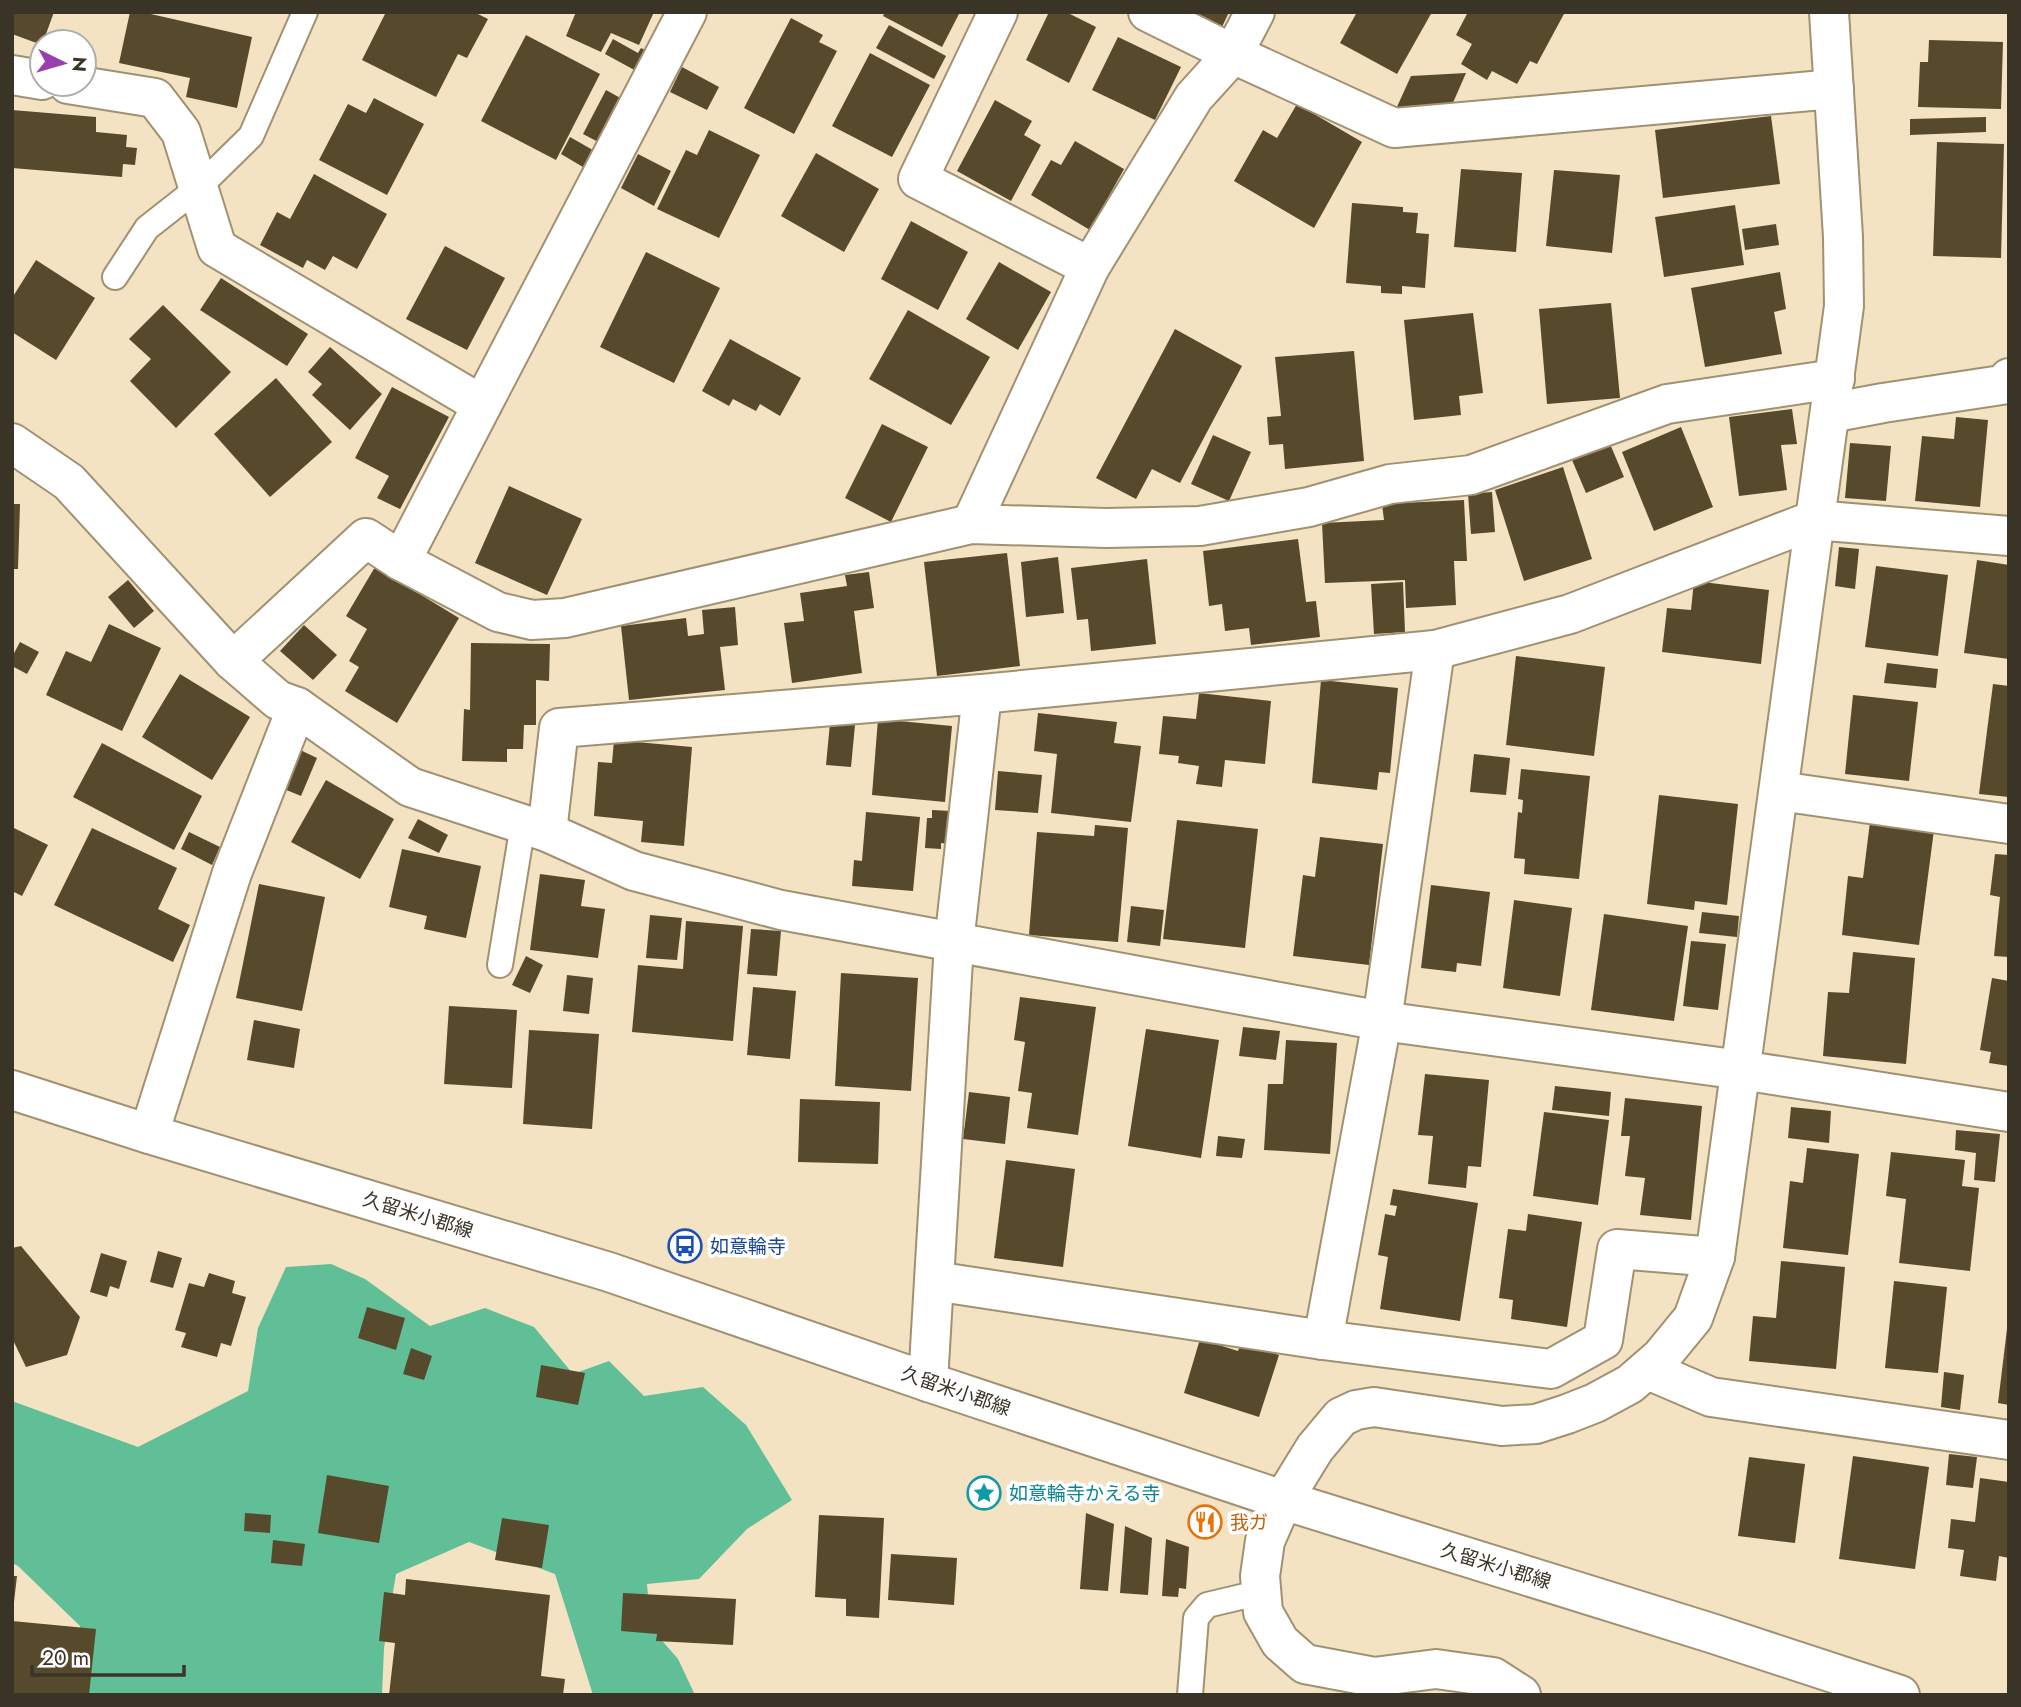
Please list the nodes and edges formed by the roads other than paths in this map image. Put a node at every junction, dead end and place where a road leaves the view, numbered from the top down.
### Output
1 (305, 12) edge
2 (687, 12) edge
3 (998, 12) edge
4 (1148, 12) edge
5 (1255, 12) edge
6 (1829, 12) edge
7 (1233, 54) junction
8 (98, 89) edge
9 (1834, 89) junction
10 (198, 188) junction
11 (1090, 267) junction
12 (115, 277) dead end
13 (2009, 379) edge
14 (1833, 396) junction
15 (482, 405) junction
16 (12, 443) edge
17 (1814, 520) junction
18 (971, 524) junction
19 (2009, 536) edge
20 (401, 561) junction
21 (1435, 650) junction
22 (233, 661) junction
23 (982, 694) junction
24 (296, 707) junction
25 (1779, 791) junction
26 (2009, 824) edge
27 (535, 828) junction
28 (954, 943) junction
29 (500, 965) dead end
30 (1382, 1021) junction
31 (1741, 1070) junction
32 (12, 1090) edge
33 (2009, 1112) edge
34 (149, 1135) junction
35 (1715, 1256) junction
36 (934, 1281) junction
37 (1323, 1340) junction
38 (1648, 1370) junction
39 (928, 1382) junction
40 (2009, 1440) edge
41 (1283, 1500) junction
42 (1262, 1592) junction
43 (1190, 1695) edge
44 (1521, 1695) edge
45 (1900, 1695) edge

1 - 10 lane
2 - 15 street
3 - 11 street
4 - 7 street
5 - 7 street
6 - 9 street
7 - 9 street
7 - 11 street
8 - 10 street
9 - 14 street
10 - 12 lane
10 - 15 street
11 - 18 street
13 - 14 street
14 - 17 street
14 - 18 street
15 - 20 street
16 - 22 street
17 - 19 street
17 - 21 street
17 - 25 street
18 - 20 street
20 - 22 street
21 - 23 street
21 - 30 street
22 - 24 street
23 - 27 street
23 - 28 street
24 - 27 street
24 - 34 street
25 - 26 street
25 - 31 street
27 - 28 street
27 - 29 lane
28 - 30 street
28 - 36 street
30 - 31 street
30 - 37 street
31 - 33 street
31 - 35 street
32 - 34 street, 久留米小郡線
34 - 39 street, 久留米小郡線
35 - 37 street
35 - 38 street
36 - 37 street
36 - 39 street
38 - 40 street
38 - 41 street
39 - 41 street, 久留米小郡線
41 - 42 street
41 - 45 street, 久留米小郡線
42 - 43 lane
42 - 44 street

